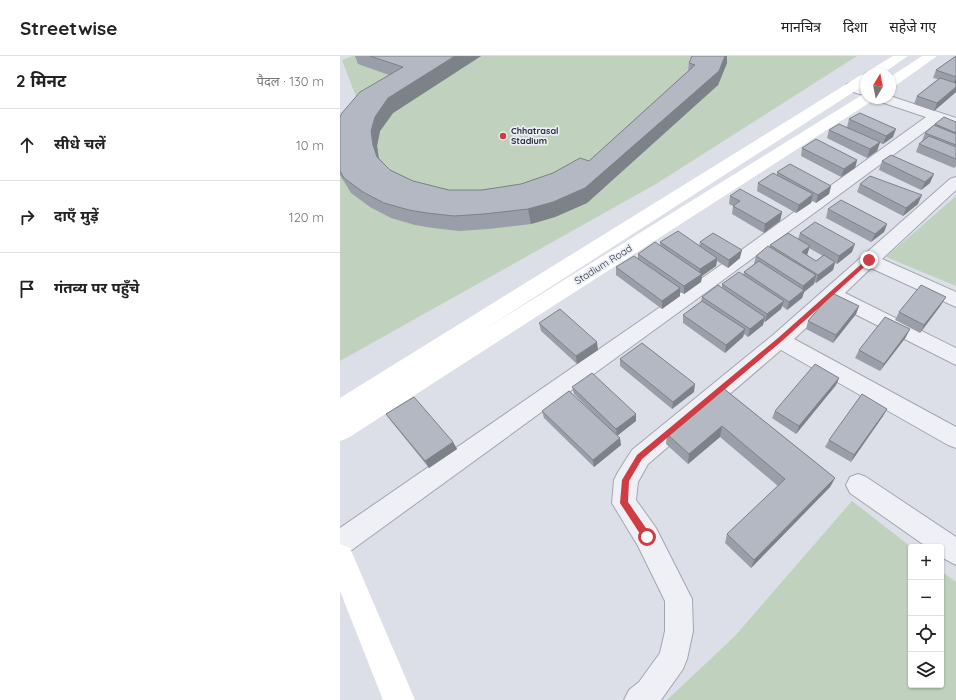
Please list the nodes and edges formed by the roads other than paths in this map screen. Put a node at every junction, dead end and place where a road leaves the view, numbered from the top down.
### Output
1 (902, 56) edge
2 (931, 56) edge
3 (883, 68) edge
4 (896, 79) edge
5 (860, 87) edge
6 (860, 102) edge
7 (896, 102) edge
8 (936, 116) junction
9 (956, 123) edge
10 (956, 182) edge
11 (869, 260) junction
12 (831, 294) junction
13 (956, 300) edge
14 (780, 340) junction
15 (956, 357) edge
16 (340, 410) edge
17 (340, 431) edge
18 (956, 438) edge
19 (858, 485) dead end
20 (340, 543) edge
21 (956, 552) edge
22 (340, 557) edge
23 (399, 700) edge
24 (639, 700) edge

1 - 3 street
2 - 4 street
5 - 16 street, Stadium Road
6 - 17 street, Stadium Road
7 - 8 street
8 - 9 street
8 - 20 street
10 - 11 street
11 - 12 street
11 - 13 street
12 - 14 street
12 - 15 street
14 - 18 street
14 - 24 street
19 - 21 street
22 - 23 street

